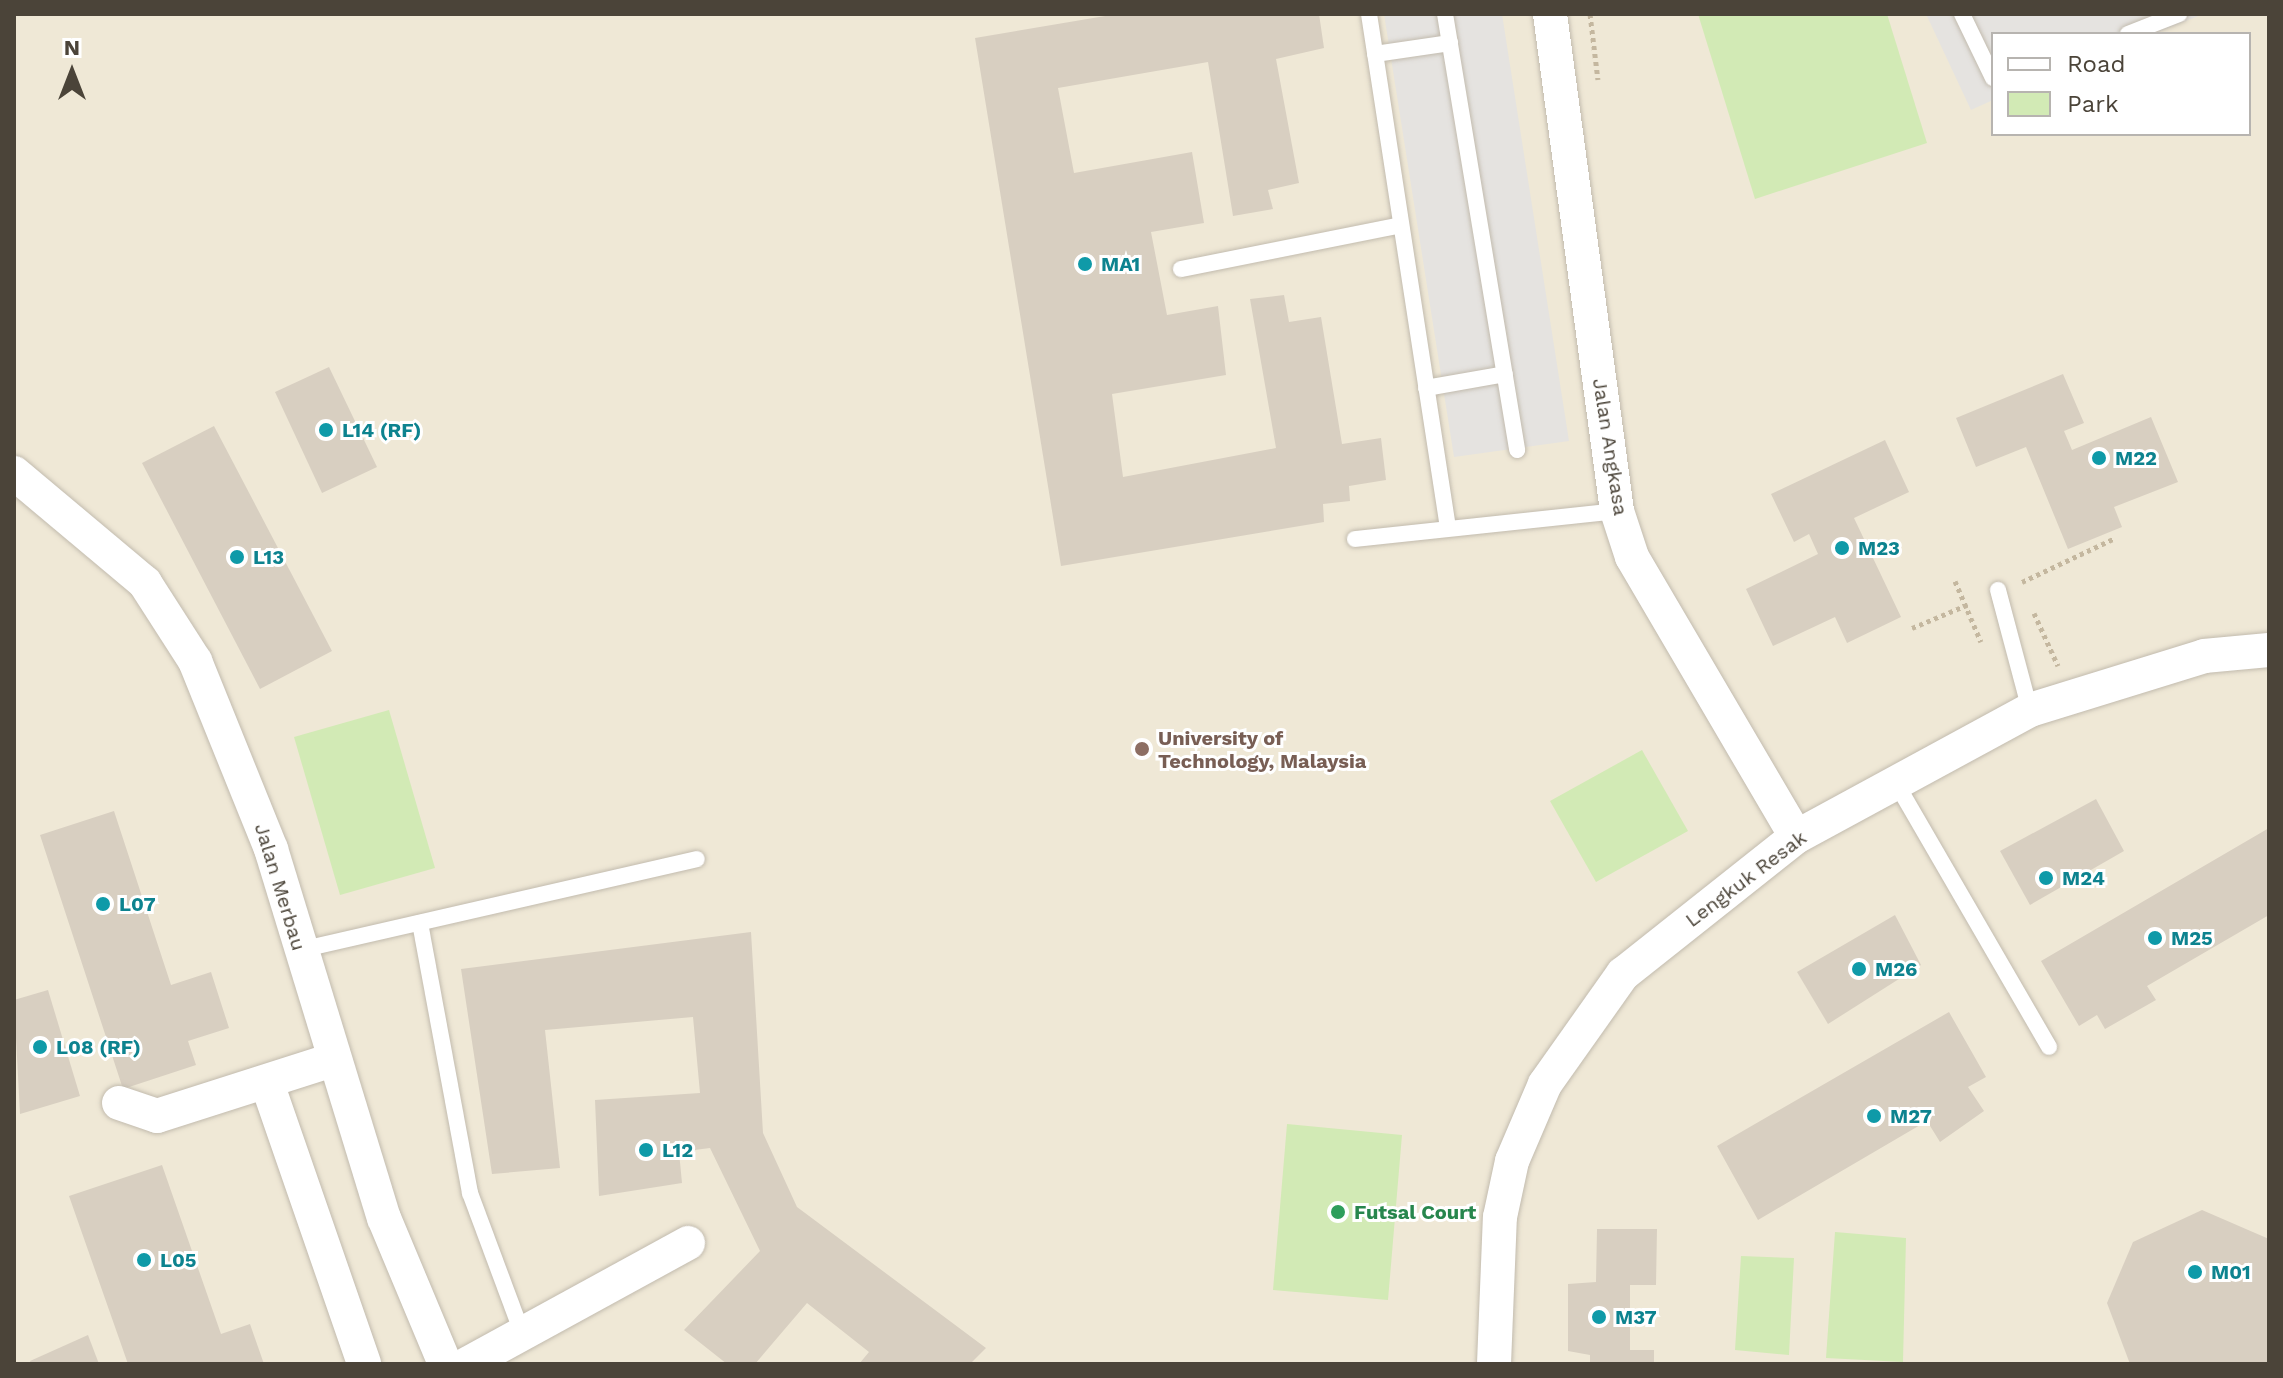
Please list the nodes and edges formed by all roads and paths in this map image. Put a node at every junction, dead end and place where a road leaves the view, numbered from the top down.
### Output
1 (1369, 14) edge
2 (1445, 14) edge
3 (1550, 14) edge
4 (1590, 14) edge
5 (1962, 14) edge
6 (2179, 14) edge
7 (2133, 32) edge
8 (1450, 43) junction
9 (1375, 54) junction
10 (1991, 74) edge
11 (1599, 92) dead end
12 (1401, 225) junction
13 (1181, 269) dead end
14 (1505, 374) junction
15 (1426, 388) junction
16 (1517, 450) dead end
17 (14, 473) edge
18 (1617, 511) junction
19 (1448, 528) junction
20 (2115, 538) dead end
21 (1355, 539) dead end
22 (1955, 581) dead end
23 (1998, 590) dead end
24 (1969, 604) junction
25 (1912, 628) dead end
26 (2269, 650) edge
27 (1986, 656) dead end
28 (2074, 663) dead end
29 (2030, 710) junction
30 (1896, 783) junction
31 (1796, 837) junction
32 (697, 859) dead end
33 (420, 923) junction
34 (298, 950) junction
35 (2049, 1047) dead end
36 (332, 1060) junction
37 (268, 1086) junction
38 (119, 1103) dead end
39 (688, 1243) dead end
40 (522, 1333) junction
41 (364, 1364) edge
42 (445, 1364) edge
43 (467, 1364) edge
44 (1494, 1364) edge

1 - 9 lane
2 - 8 lane
3 - 18 street, Jalan Angkasa
4 - 11 path
5 - 10 lane
6 - 7 lane
8 - 9 lane
8 - 14 lane
9 - 12 lane
12 - 13 lane
12 - 15 lane
14 - 15 lane
14 - 16 lane
15 - 19 lane
17 - 34 street, Jalan Merbau
18 - 19 lane
18 - 31 street, Jalan Angkasa
19 - 21 lane
20 - 28 path
22 - 24 path
23 - 29 lane
24 - 25 path
24 - 27 path
26 - 29 street, Lengkuk Resak
29 - 30 street, Lengkuk Resak
30 - 31 street, Lengkuk Resak
30 - 35 lane
31 - 44 street, Lengkuk Resak
32 - 33 lane
33 - 34 lane
33 - 40 lane
34 - 36 street, Jalan Merbau
36 - 37 street
36 - 42 street, Jalan Merbau
37 - 38 street
37 - 41 street
39 - 40 street
40 - 43 street

